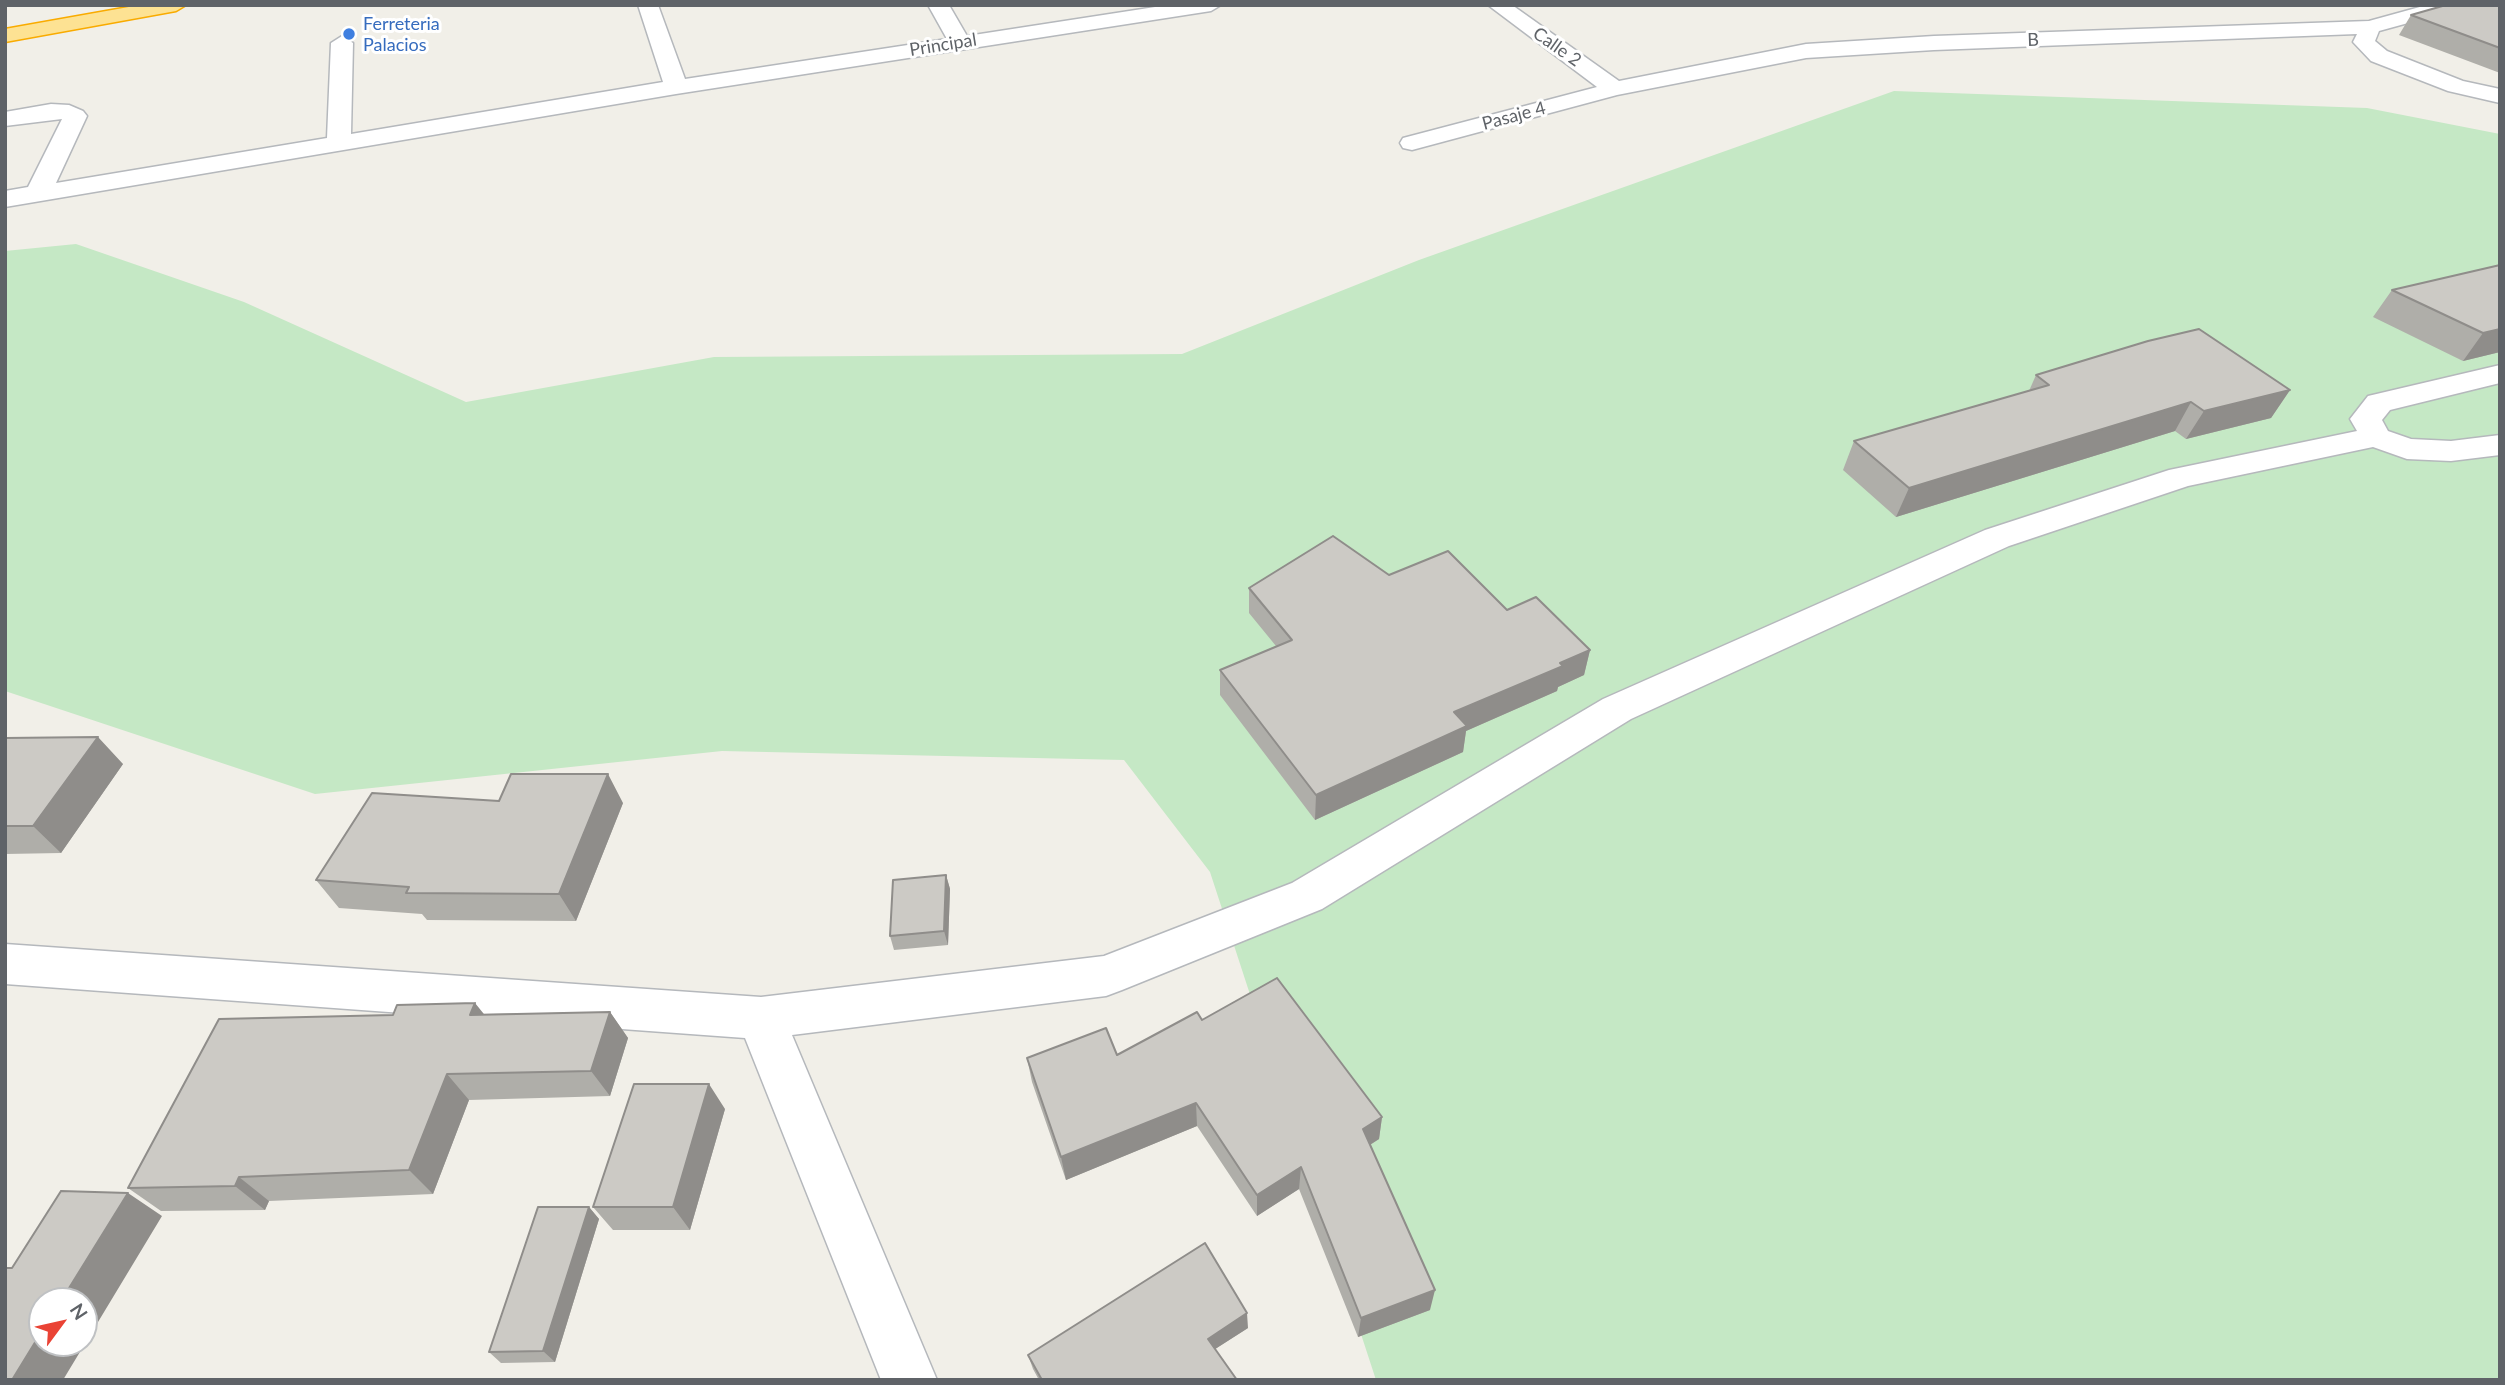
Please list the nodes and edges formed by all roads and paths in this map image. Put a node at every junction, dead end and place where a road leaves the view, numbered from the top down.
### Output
1 (176, 5) edge
2 (648, 5) edge
3 (938, 5) edge
4 (1209, 5) edge
5 (1498, 5) edge
6 (2452, 5) edge
7 (2336, 9) dead end
8 (2370, 27) junction
9 (5, 36) edge
10 (342, 43) dead end
11 (960, 43) junction
12 (676, 87) junction
13 (1615, 89) junction
14 (2500, 96) edge
15 (5, 118) edge
16 (1412, 143) dead end
17 (339, 144) junction
18 (38, 193) junction
19 (5, 199) edge
20 (2500, 374) edge
21 (2376, 437) junction
22 (2500, 445) edge
23 (5, 964) edge
24 (761, 1018) junction
25 (909, 1380) edge

1 - 9 highway
2 - 12 street
3 - 11 street
4 - 11 street, Principal
5 - 13 street, Calle 2
6 - 8 street, B
7 - 8 street
8 - 13 street, B
8 - 14 street
10 - 17 street
11 - 12 street, Principal
12 - 17 street, Principal
13 - 16 street, Pasaje 4
15 - 18 street
17 - 18 street, Principal
18 - 19 street, Principal
20 - 21 street
21 - 22 street
21 - 24 street
23 - 24 street
24 - 25 street

